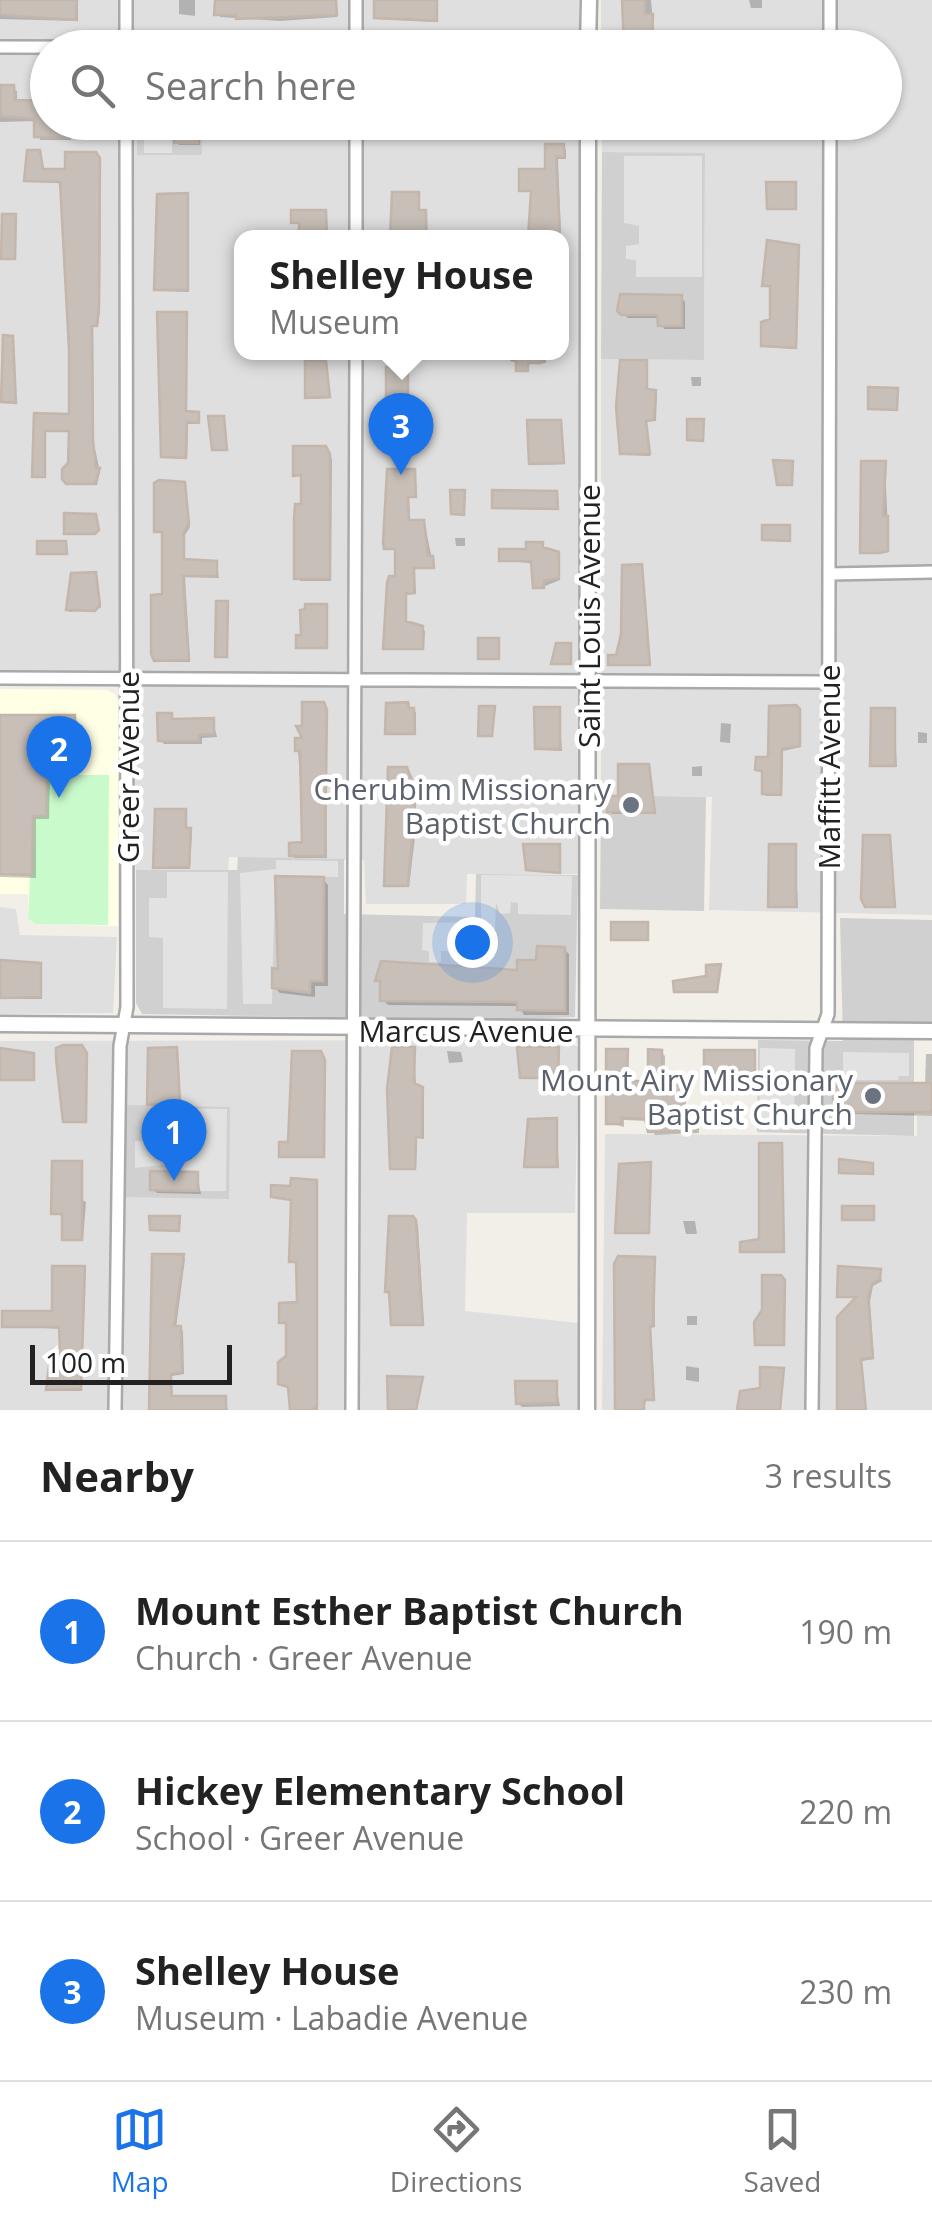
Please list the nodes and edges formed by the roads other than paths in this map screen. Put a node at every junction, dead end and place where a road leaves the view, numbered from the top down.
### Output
1 (126, 0) edge
2 (356, 0) edge
3 (589, 0) edge
4 (830, 0) edge
5 (126, 30) edge
6 (356, 30) edge
7 (588, 30) edge
8 (830, 30) edge
9 (0, 47) edge
10 (30, 47) edge
11 (126, 140) edge
12 (356, 140) edge
13 (588, 140) edge
14 (830, 140) edge
15 (356, 230) edge
16 (356, 360) edge
17 (932, 572) edge
18 (830, 574) junction
19 (0, 678) edge
20 (128, 678) junction
21 (356, 680) junction
22 (588, 681) junction
23 (827, 682) junction
24 (0, 1024) edge
25 (123, 1026) junction
26 (356, 1030) junction
27 (588, 1030) junction
28 (932, 1031) edge
29 (822, 1032) junction
30 (115, 1410) edge
31 (352, 1410) edge
32 (588, 1410) edge
33 (812, 1410) edge

1 - 5 street
2 - 6 street
3 - 7 street
4 - 8 street
9 - 10 street
11 - 20 street, Greer Avenue
12 - 15 street
13 - 22 street, Saint Louis Avenue
14 - 18 street, Maffitt Avenue
16 - 21 street
17 - 18 street
18 - 23 street, Maffitt Avenue
19 - 20 street
20 - 21 street
20 - 25 street, Greer Avenue
21 - 22 street
21 - 26 street
22 - 23 street
22 - 27 street, Saint Louis Avenue
23 - 29 street, Maffitt Avenue
24 - 25 street, Marcus Avenue
25 - 26 street, Marcus Avenue
25 - 30 street, Greer Avenue
26 - 27 street, Marcus Avenue
26 - 31 street
27 - 29 street, Marcus Avenue
27 - 32 street, Saint Louis Avenue
28 - 29 street, Marcus Avenue
29 - 33 street, Maffitt Avenue

